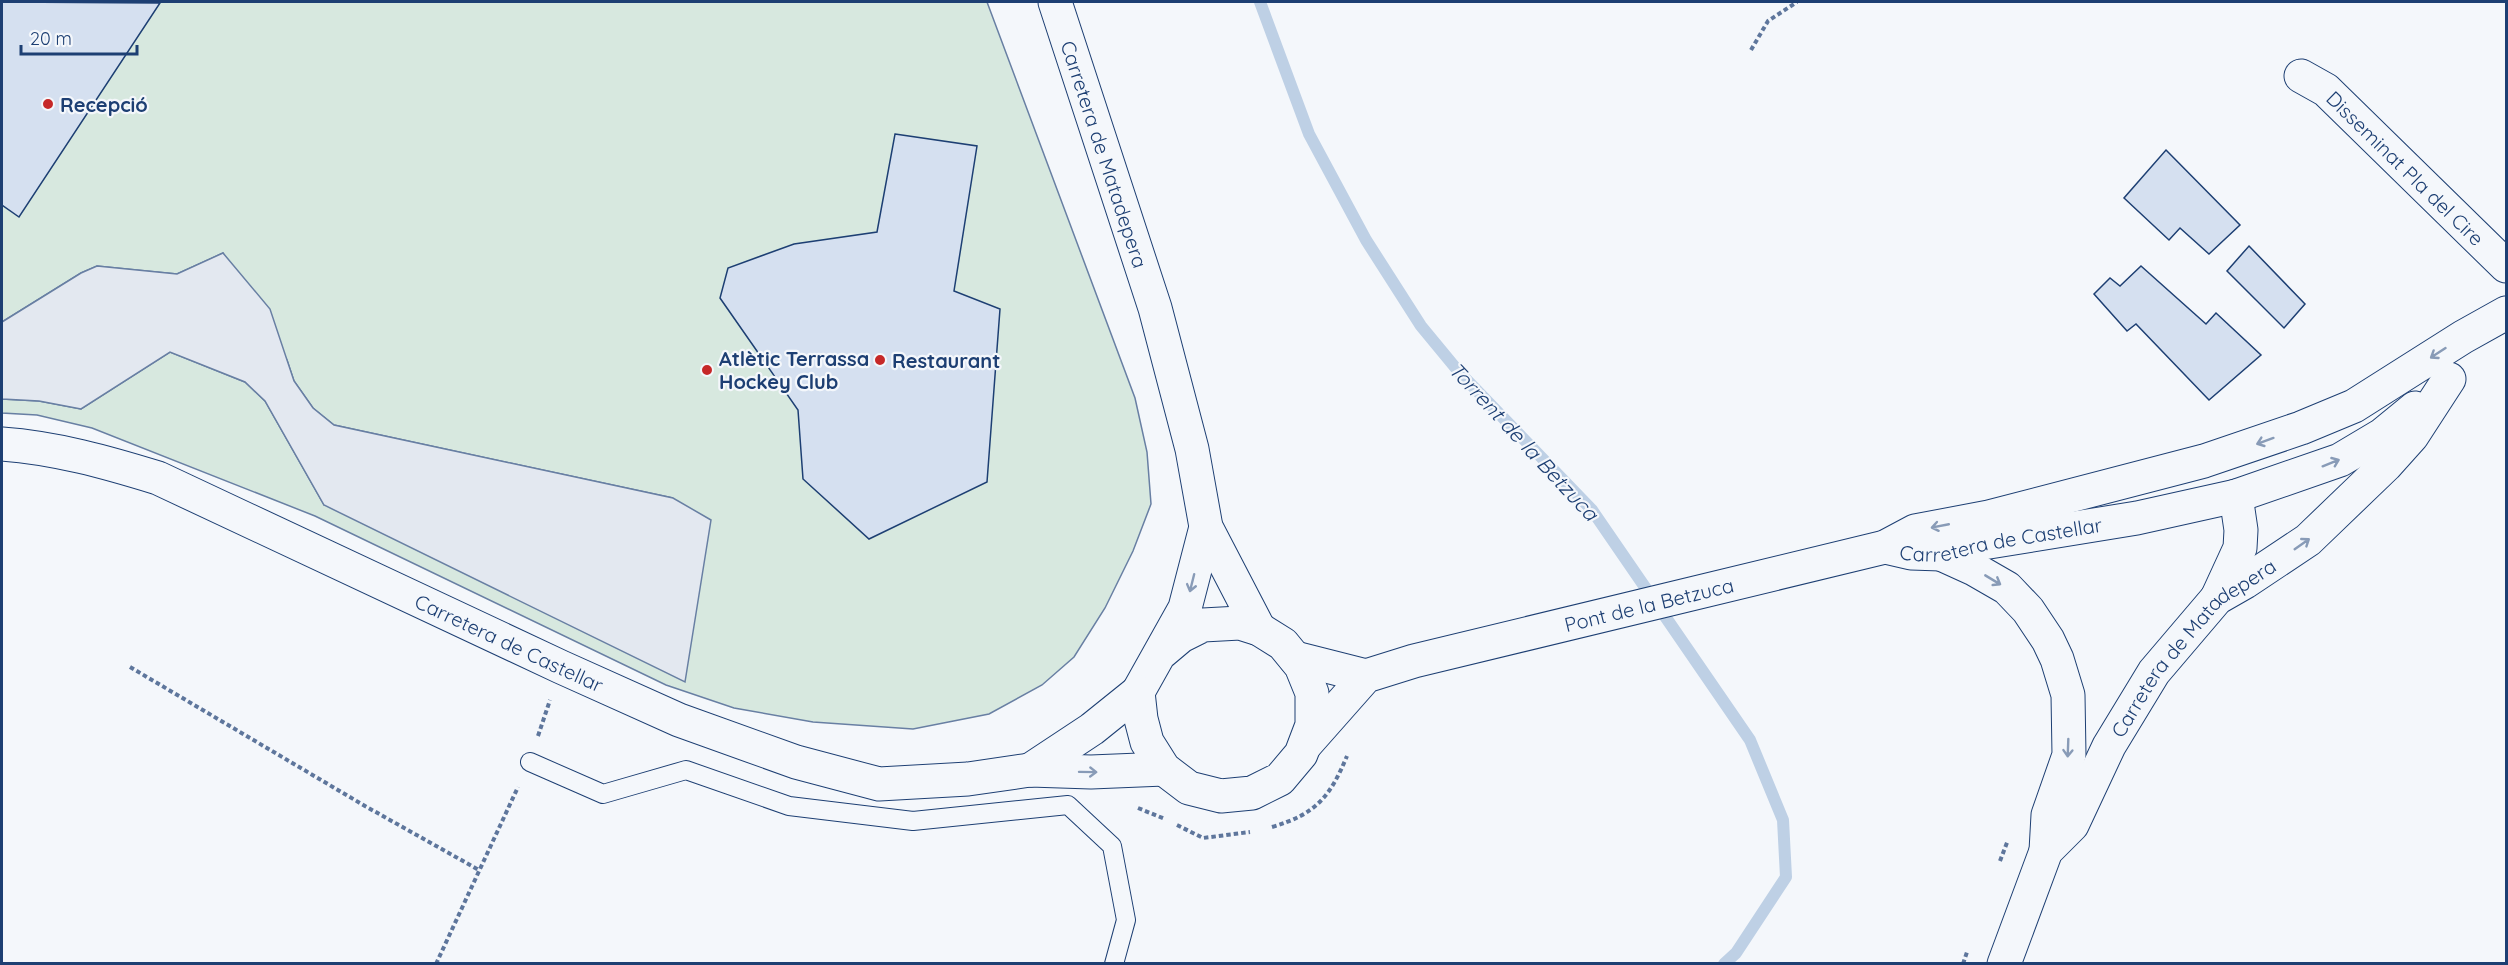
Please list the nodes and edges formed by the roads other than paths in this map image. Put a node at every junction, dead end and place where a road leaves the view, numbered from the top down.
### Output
1 (1055, 2) edge
2 (2301, 76) dead end
3 (2506, 266) edge
4 (2506, 314) edge
5 (2449, 379) junction
6 (2, 444) edge
7 (2236, 496) junction
8 (2038, 503) junction
9 (1206, 527) junction
10 (1885, 547) junction
11 (1941, 554) junction
12 (2217, 598) junction
13 (1258, 629) junction
14 (1162, 652) junction
15 (1295, 658) junction
16 (1366, 676) junction
17 (1138, 692) junction
18 (1305, 745) junction
19 (530, 762) road end
20 (1164, 769) junction
21 (1030, 770) junction
22 (2046, 851) junction
23 (1114, 963) edge
24 (2004, 963) edge

1 - 9 street, Carretera de Matadepera
2 - 3 street, Disseminat Pla del Cire
4 - 5 street, Carretera de Castellar
4 -> 8 street, Carretera de Castellar
7 -> 5 street, Carretera de Castellar
12 -> 5 street, Carretera de Matadepera
6 - 21 street, Carretera de Castellar
7 - 8 street
7 - 11 street, Carretera de Castellar
7 - 12 street
8 -> 10 street, Carretera de Castellar
9 - 13 street
9 -> 14 street
10 - 11 street, Carretera de Castellar
10 - 16 street, Pont de la Betzuca
11 -> 22 street
12 - 22 street, Carretera de Matadepera
13 - 14 street
13 - 15 street
14 - 17 street
15 - 16 street
15 - 18 street
16 - 18 street
17 - 20 street
17 - 21 street, Carretera de Castellar
18 - 20 street
19 - 23 lane
21 -> 20 street, Carretera de Castellar
22 - 24 street, Carretera de Matadepera

